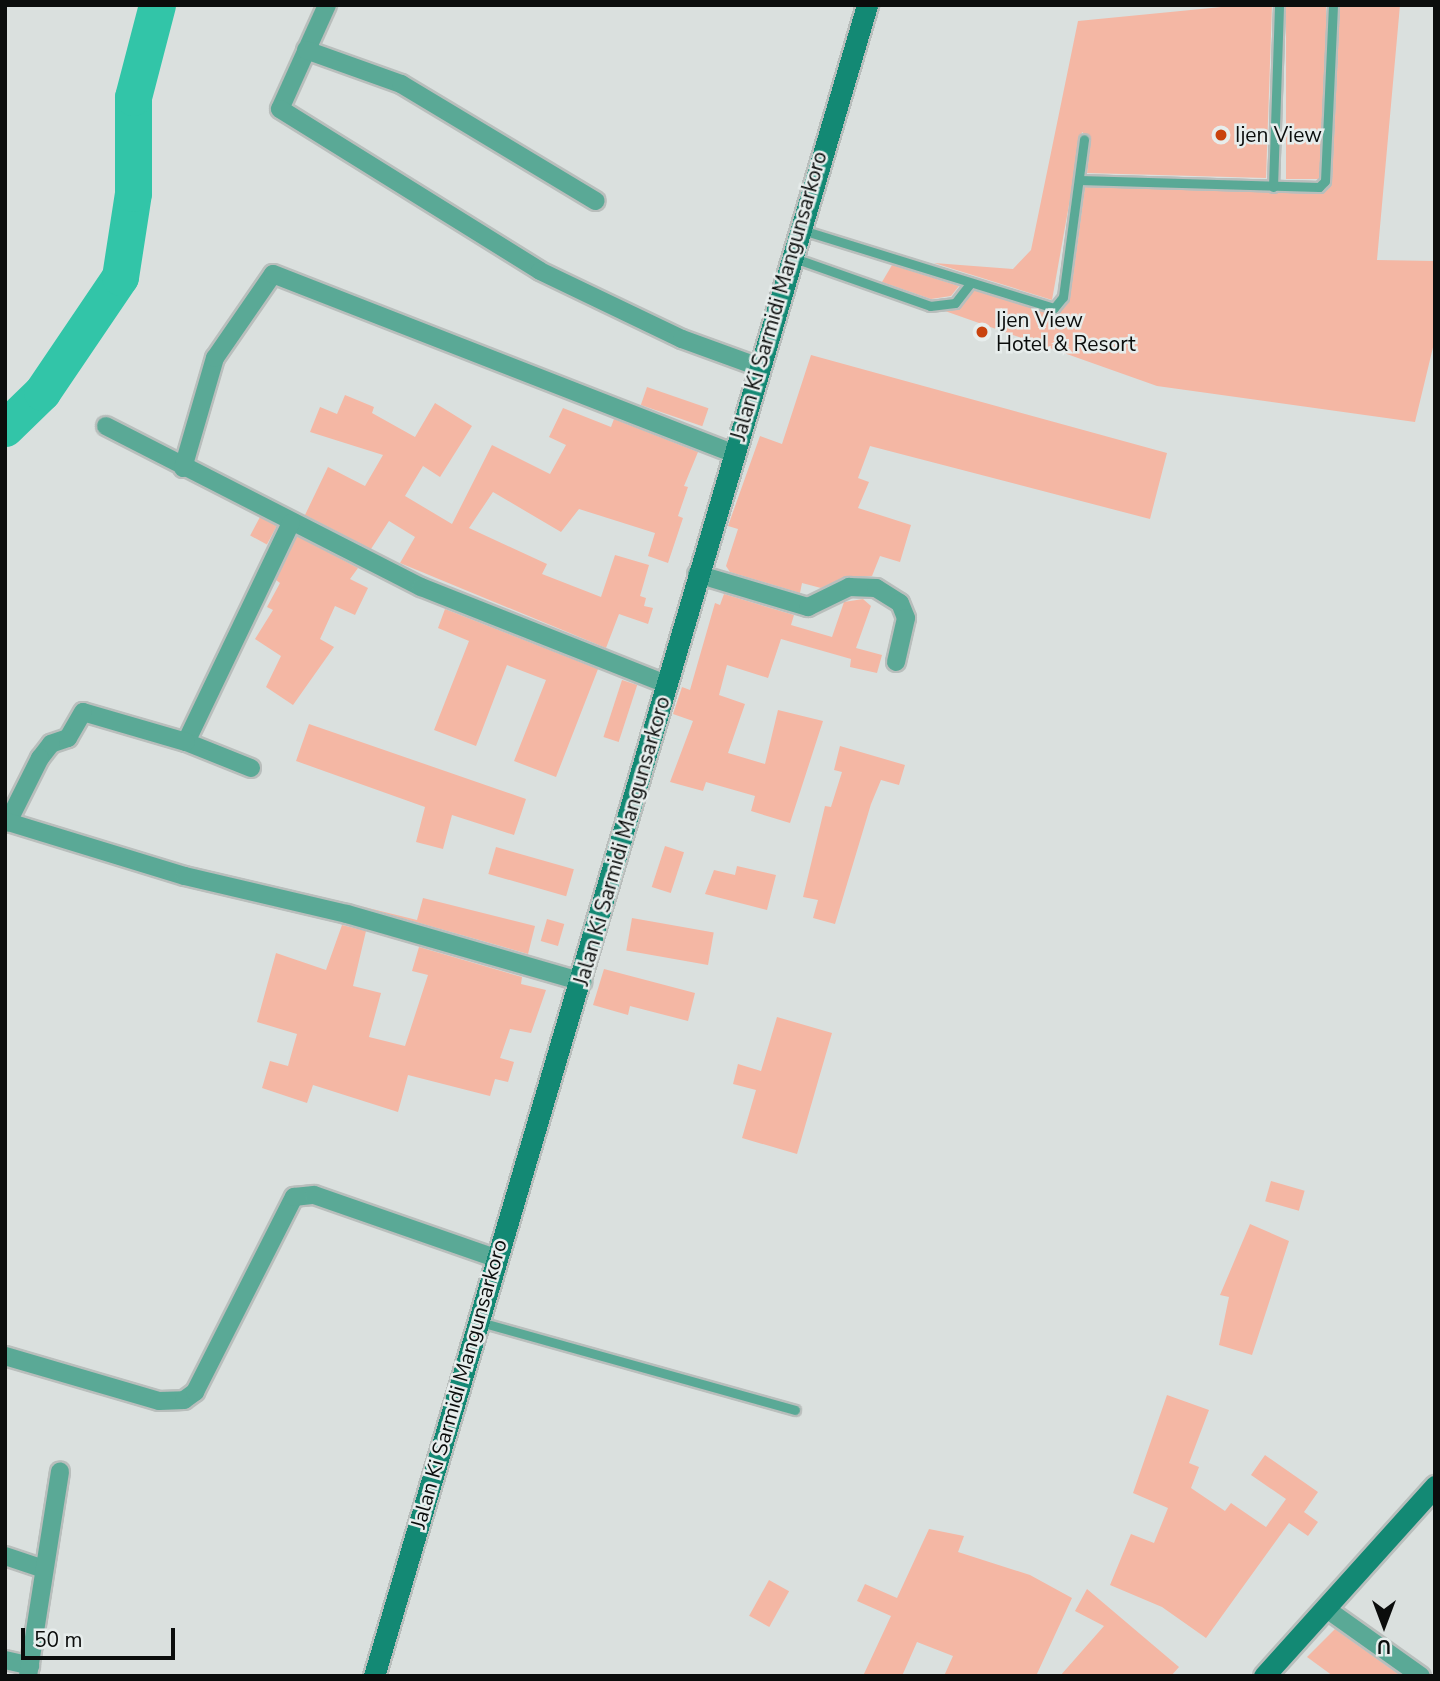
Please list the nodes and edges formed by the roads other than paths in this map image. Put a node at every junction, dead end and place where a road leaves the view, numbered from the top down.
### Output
1 (327, 5) edge
2 (867, 5) edge
3 (1279, 5) edge
4 (1333, 5) edge
5 (306, 50) junction
6 (1084, 139) dead end
7 (1079, 180) junction
8 (1273, 187) junction
9 (596, 201) dead end
10 (798, 229) junction
11 (789, 256) junction
12 (970, 285) junction
13 (759, 367) junction
14 (106, 426) dead end
15 (733, 453) junction
16 (183, 468) junction
17 (291, 523) junction
18 (697, 574) junction
19 (896, 662) dead end
20 (666, 684) junction
21 (187, 742) junction
22 (251, 768) dead end
23 (582, 982) junction
24 (495, 1258) junction
25 (476, 1320) junction
26 (5, 1356) edge
27 (795, 1410) dead end
28 (60, 1471) dead end
29 (1435, 1486) edge
30 (5, 1556) edge
31 (44, 1569) junction
32 (1328, 1610) junction
33 (5, 1660) edge
34 (29, 1671) edge
35 (374, 1676) edge
36 (1264, 1676) edge
37 (1420, 1676) edge

1 - 5 street
2 - 10 main road, Jalan Ki Sarmidi Mangunsarkoro
3 - 8 lane
4 - 8 lane
5 - 9 street
5 - 13 street
6 - 7 lane
7 - 8 lane
7 - 12 lane
10 - 11 main road, Jalan Ki Sarmidi Mangunsarkoro
10 - 12 lane
11 - 12 lane
11 - 13 main road, Jalan Ki Sarmidi Mangunsarkoro
13 - 15 main road, Jalan Ki Sarmidi Mangunsarkoro
14 - 16 street
15 - 16 street
15 - 18 main road, Jalan Ki Sarmidi Mangunsarkoro
16 - 17 street
17 - 20 street
17 - 21 street
18 - 19 street
18 - 20 main road, Jalan Ki Sarmidi Mangunsarkoro
20 - 23 main road, Jalan Ki Sarmidi Mangunsarkoro
21 - 22 street
21 - 23 street
23 - 24 main road, Jalan Ki Sarmidi Mangunsarkoro
24 - 25 main road, Jalan Ki Sarmidi Mangunsarkoro
24 - 26 street
25 - 27 lane
25 - 35 main road, Jalan Ki Sarmidi Mangunsarkoro
28 - 31 street
29 - 32 main road
30 - 31 street
31 - 34 street
32 - 36 main road
32 - 37 street
33 - 34 street

